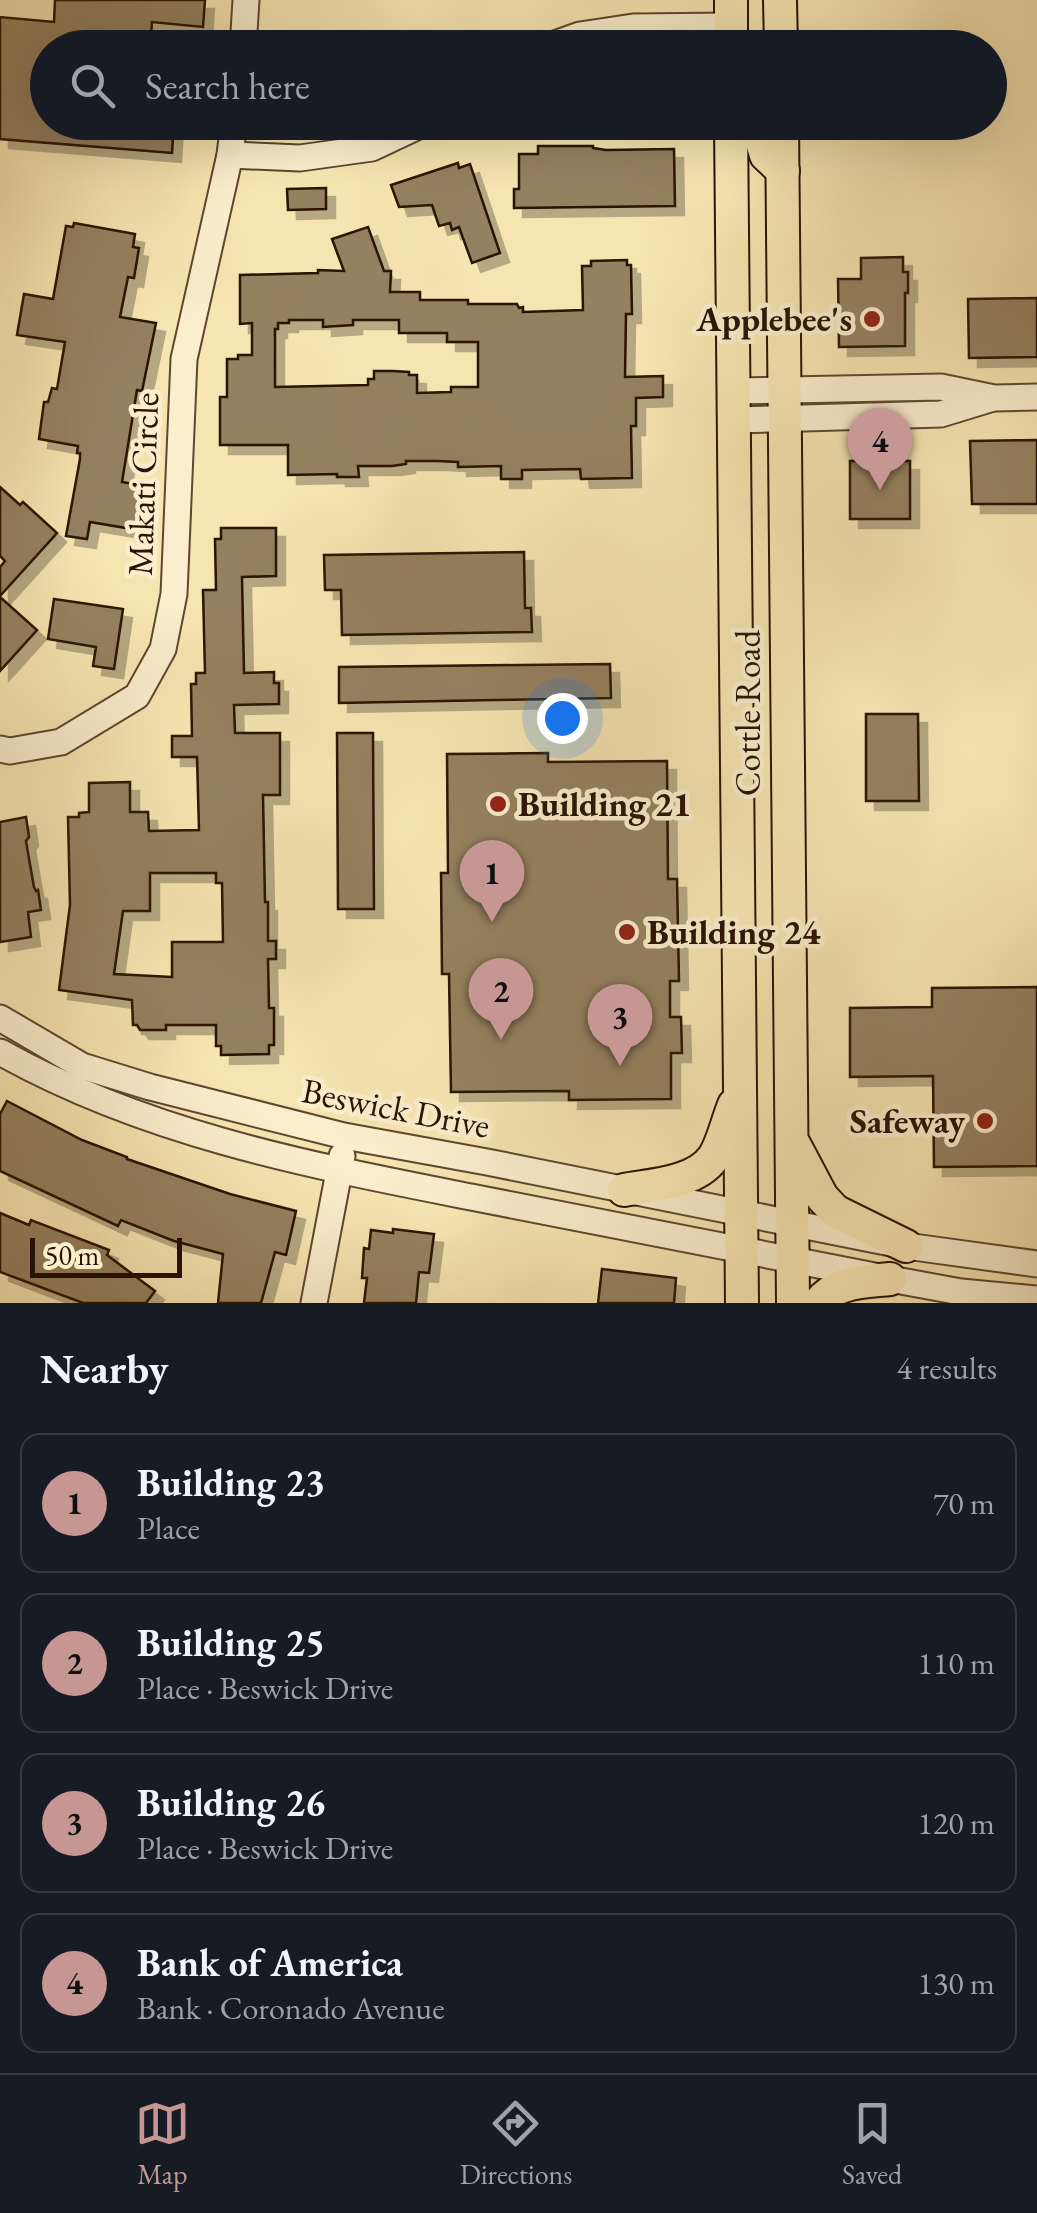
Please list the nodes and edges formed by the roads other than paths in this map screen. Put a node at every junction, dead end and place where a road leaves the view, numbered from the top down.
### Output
1 (246, 0) edge
2 (752, 0) edge
3 (781, 22) edge
4 (244, 30) edge
5 (613, 30) edge
6 (735, 30) edge
7 (232, 140) edge
8 (389, 140) edge
9 (731, 140) edge
10 (761, 140) edge
11 (782, 140) edge
12 (230, 155) junction
13 (783, 171) junction
14 (1037, 397) edge
15 (786, 404) junction
16 (734, 406) junction
17 (0, 749) edge
18 (0, 1018) edge
19 (0, 1052) edge
20 (740, 1086) junction
21 (344, 1136) junction
22 (793, 1143) junction
23 (340, 1171) junction
24 (624, 1190) junction
25 (742, 1214) junction
26 (793, 1223) junction
27 (906, 1246) junction
28 (742, 1251) junction
29 (792, 1260) junction
30 (1037, 1264) edge
31 (890, 1279) junction
32 (1037, 1299) edge
33 (314, 1303) edge
34 (742, 1303) edge
35 (794, 1303) edge
36 (819, 1303) edge

1 - 4 street
2 - 3 main road
5 - 6 street
7 - 12 street, Makati Circle
8 - 12 street
9 - 16 main road, Cottle Road
10 - 13 main road
11 - 13 main road, Cottle Road
12 - 17 street, Makati Circle
13 - 15 main road, Cottle Road
14 - 15 street
15 - 16 street
15 - 22 main road, Cottle Road
16 - 20 main road, Cottle Road
18 - 21 street, Beswick Drive
19 - 23 street, Beswick Drive
20 - 24 main road
20 - 25 main road, Cottle Road
21 - 23 street
21 - 24 street, Beswick Drive
22 - 26 main road, Cottle Road
22 - 27 main road
23 - 28 street, Beswick Drive
23 - 33 street
24 - 25 street, Beswick Drive
25 - 26 street, Beswick Drive
25 - 28 main road, Cottle Road
26 - 27 street, Beswick Drive
26 - 29 main road, Cottle Road
27 - 30 street, Beswick Drive
28 - 29 street, Beswick Drive
28 - 34 main road, Cottle Road
29 - 31 street, Beswick Drive
29 - 35 main road, Cottle Road
31 - 32 street, Beswick Drive
31 - 36 main road

